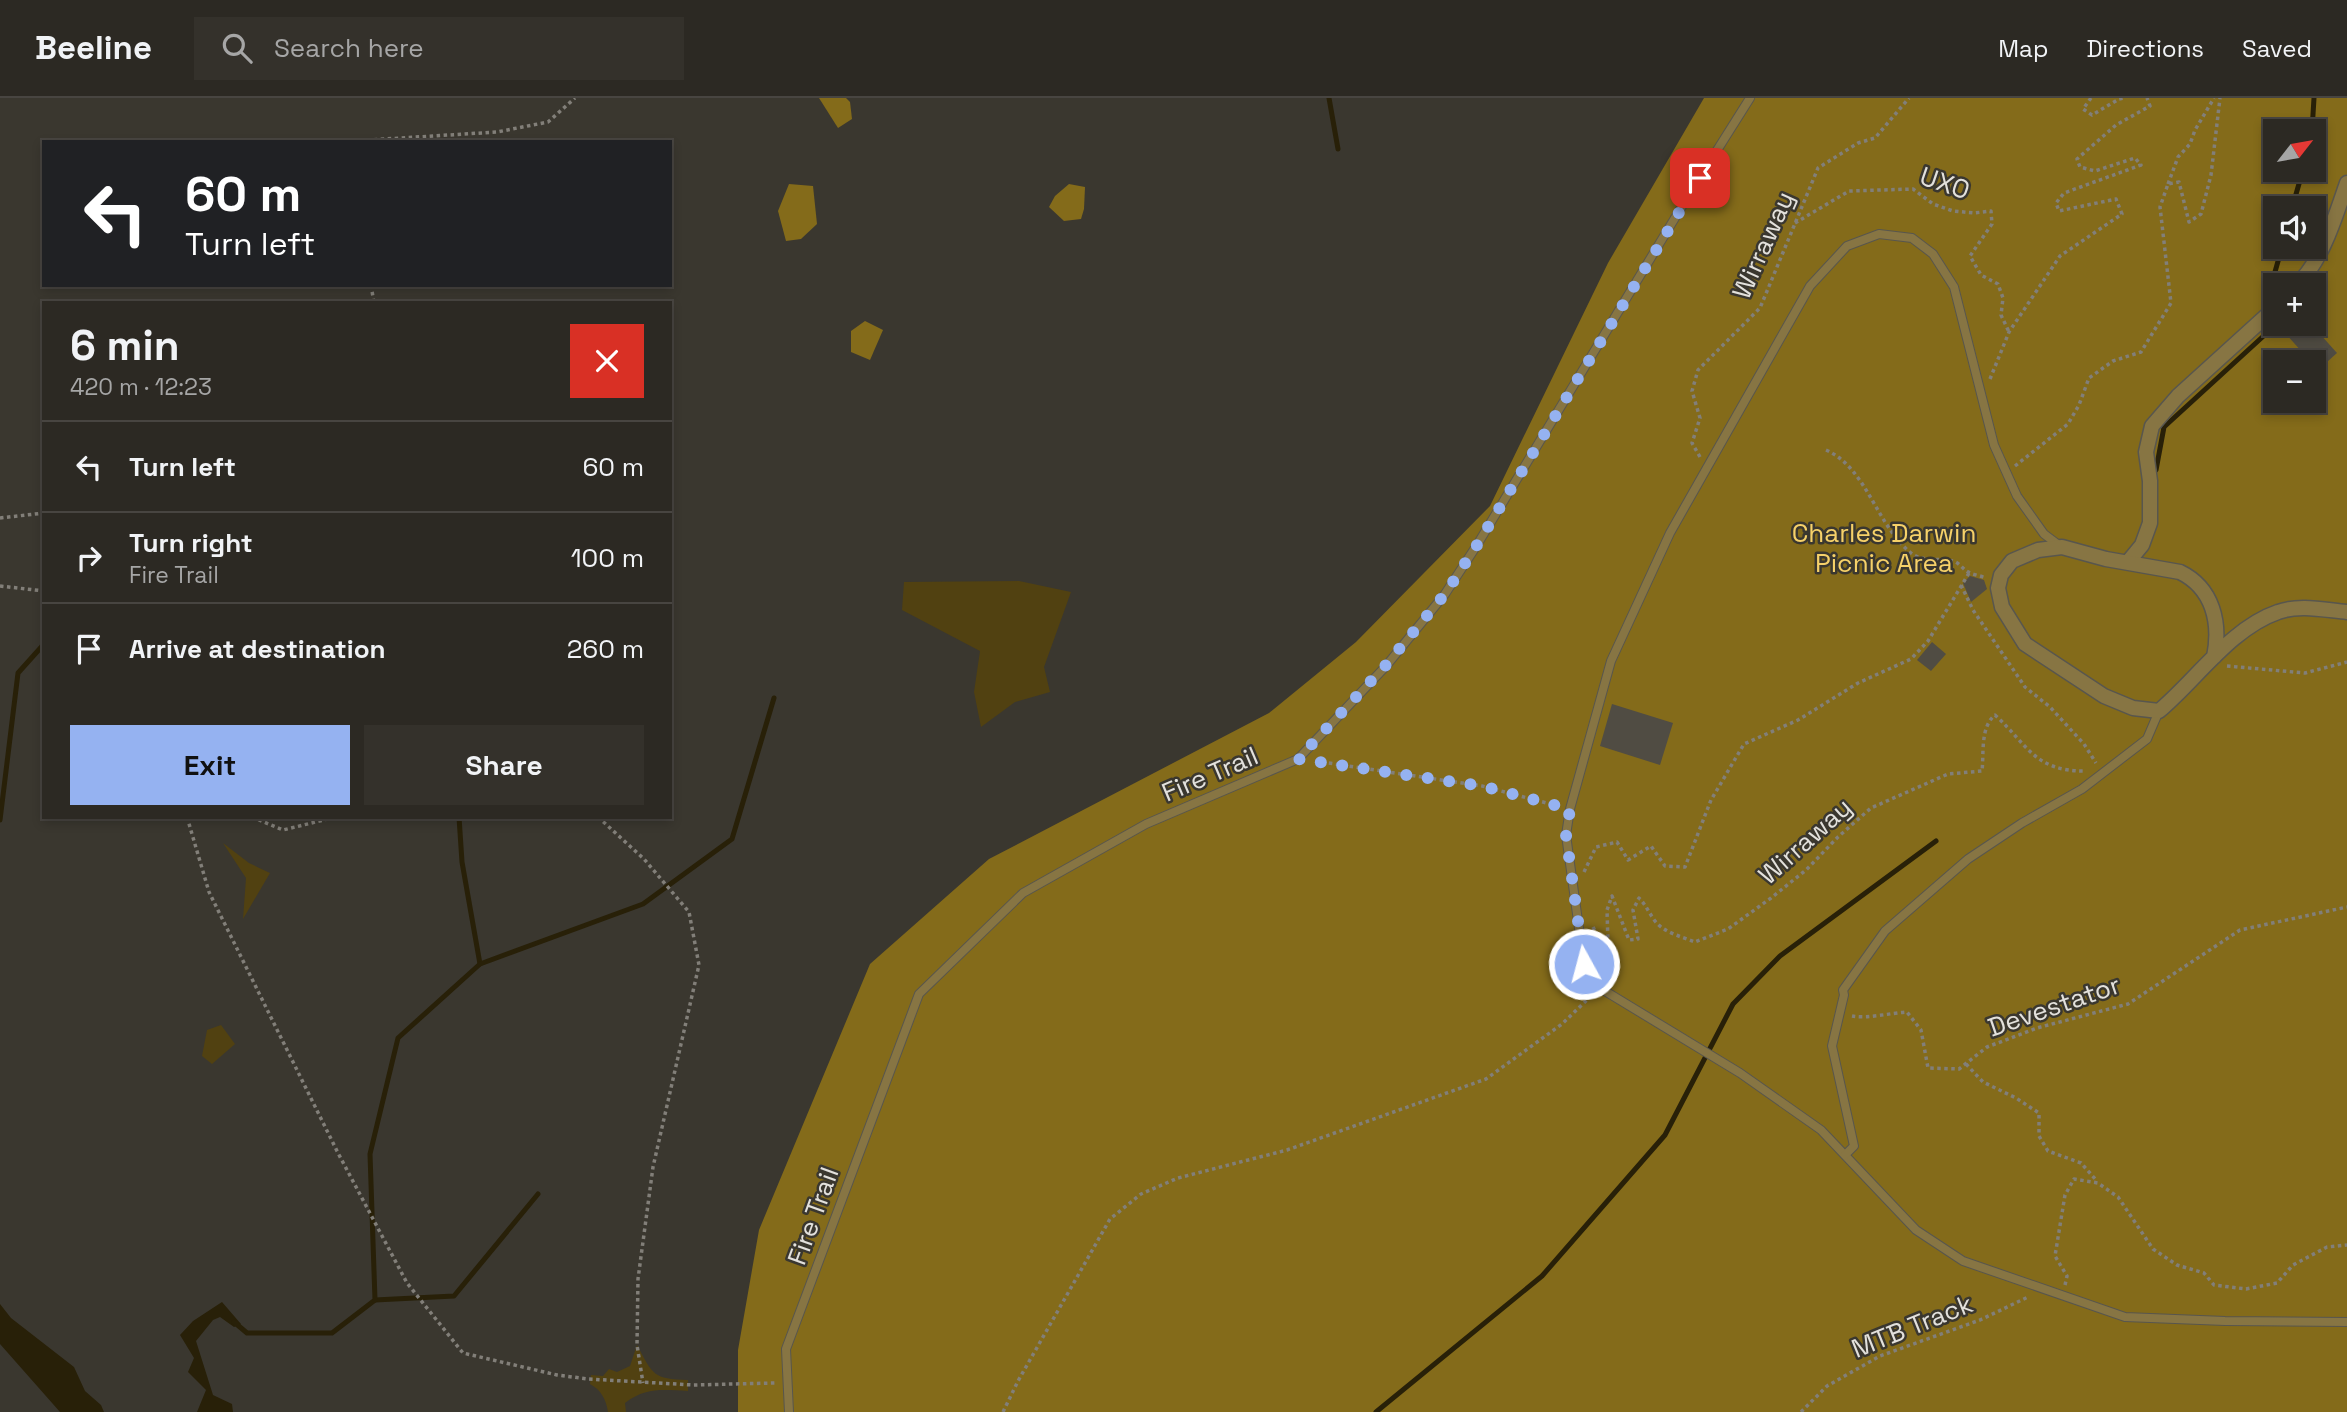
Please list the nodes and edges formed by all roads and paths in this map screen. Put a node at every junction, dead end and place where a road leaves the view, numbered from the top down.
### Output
1 (575, 98) edge
2 (1750, 98) edge
3 (1909, 98) edge
4 (2091, 98) edge
5 (2125, 98) edge
6 (2147, 98) edge
7 (2214, 98) edge
8 (2220, 98) edge
9 (369, 140) edge
10 (2347, 183) edge
11 (2168, 184) junction
12 (1795, 223) junction
13 (2308, 273) edge
14 (2263, 319) edge
15 (2009, 332) junction
16 (1983, 398) junction
17 (1826, 450) dead end
18 (1708, 466) junction
19 (2007, 473) junction
20 (42, 513) edge
21 (0, 518) edge
22 (2062, 547) junction
23 (2128, 562) junction
24 (1969, 573) junction
25 (0, 586) edge
26 (1961, 586) junction
27 (1998, 588) junction
28 (42, 592) edge
29 (2347, 612) edge
30 (2214, 657) junction
31 (2347, 662) edge
32 (2227, 666) dead end
33 (2159, 711) junction
34 (1298, 759) junction
35 (2096, 763) dead end
36 (2086, 771) dead end
37 (1570, 809) junction
38 (188, 819) edge
39 (257, 819) edge
40 (328, 819) edge
41 (600, 819) edge
42 (1573, 877) junction
43 (2347, 907) edge
44 (1592, 926) dead end
45 (1600, 988) junction
46 (1840, 1014) junction
47 (1966, 1064) junction
48 (1844, 1155) junction
49 (2098, 1183) junction
50 (2347, 1245) edge
51 (2046, 1288) junction
52 (2063, 1294) junction
53 (2347, 1322) edge
54 (643, 1383) junction
55 (788, 1383) junction
56 (789, 1412) edge
57 (1003, 1412) edge
58 (1801, 1412) edge

1 - 9 path
2 - 34 lane, Fire Trail
3 - 12 path, Wirraway
4 - 5 path
6 - 15 path
7 - 11 path
8 - 11 path
10 - 13 street
11 - 19 path
12 - 15 path, UXO
12 - 18 path, Wirraway
14 - 23 street
15 - 16 path
16 - 18 lane
16 - 19 lane
17 - 24 path
18 - 37 lane
19 - 22 lane
20 - 21 path
22 - 23 street
22 - 27 street
23 - 30 street
24 - 26 path
24 - 27 path
25 - 28 path
26 - 35 path
26 - 42 path
27 - 33 street
29 - 30 street
30 - 33 street
31 - 32 path
33 - 46 lane
34 - 37 path
34 - 55 lane, Fire Trail
36 - 44 path, Wirraway
37 - 42 lane
38 - 54 path
39 - 40 path
41 - 54 path
42 - 45 lane
43 - 47 path, Devestator
45 - 48 lane
45 - 57 path
46 - 47 path, Devestator
46 - 48 lane
47 - 49 path
48 - 51 lane
49 - 50 path
49 - 52 path
51 - 52 lane
51 - 58 path, MTB Track
52 - 53 lane
54 - 55 path
55 - 56 lane, Fire Trail

